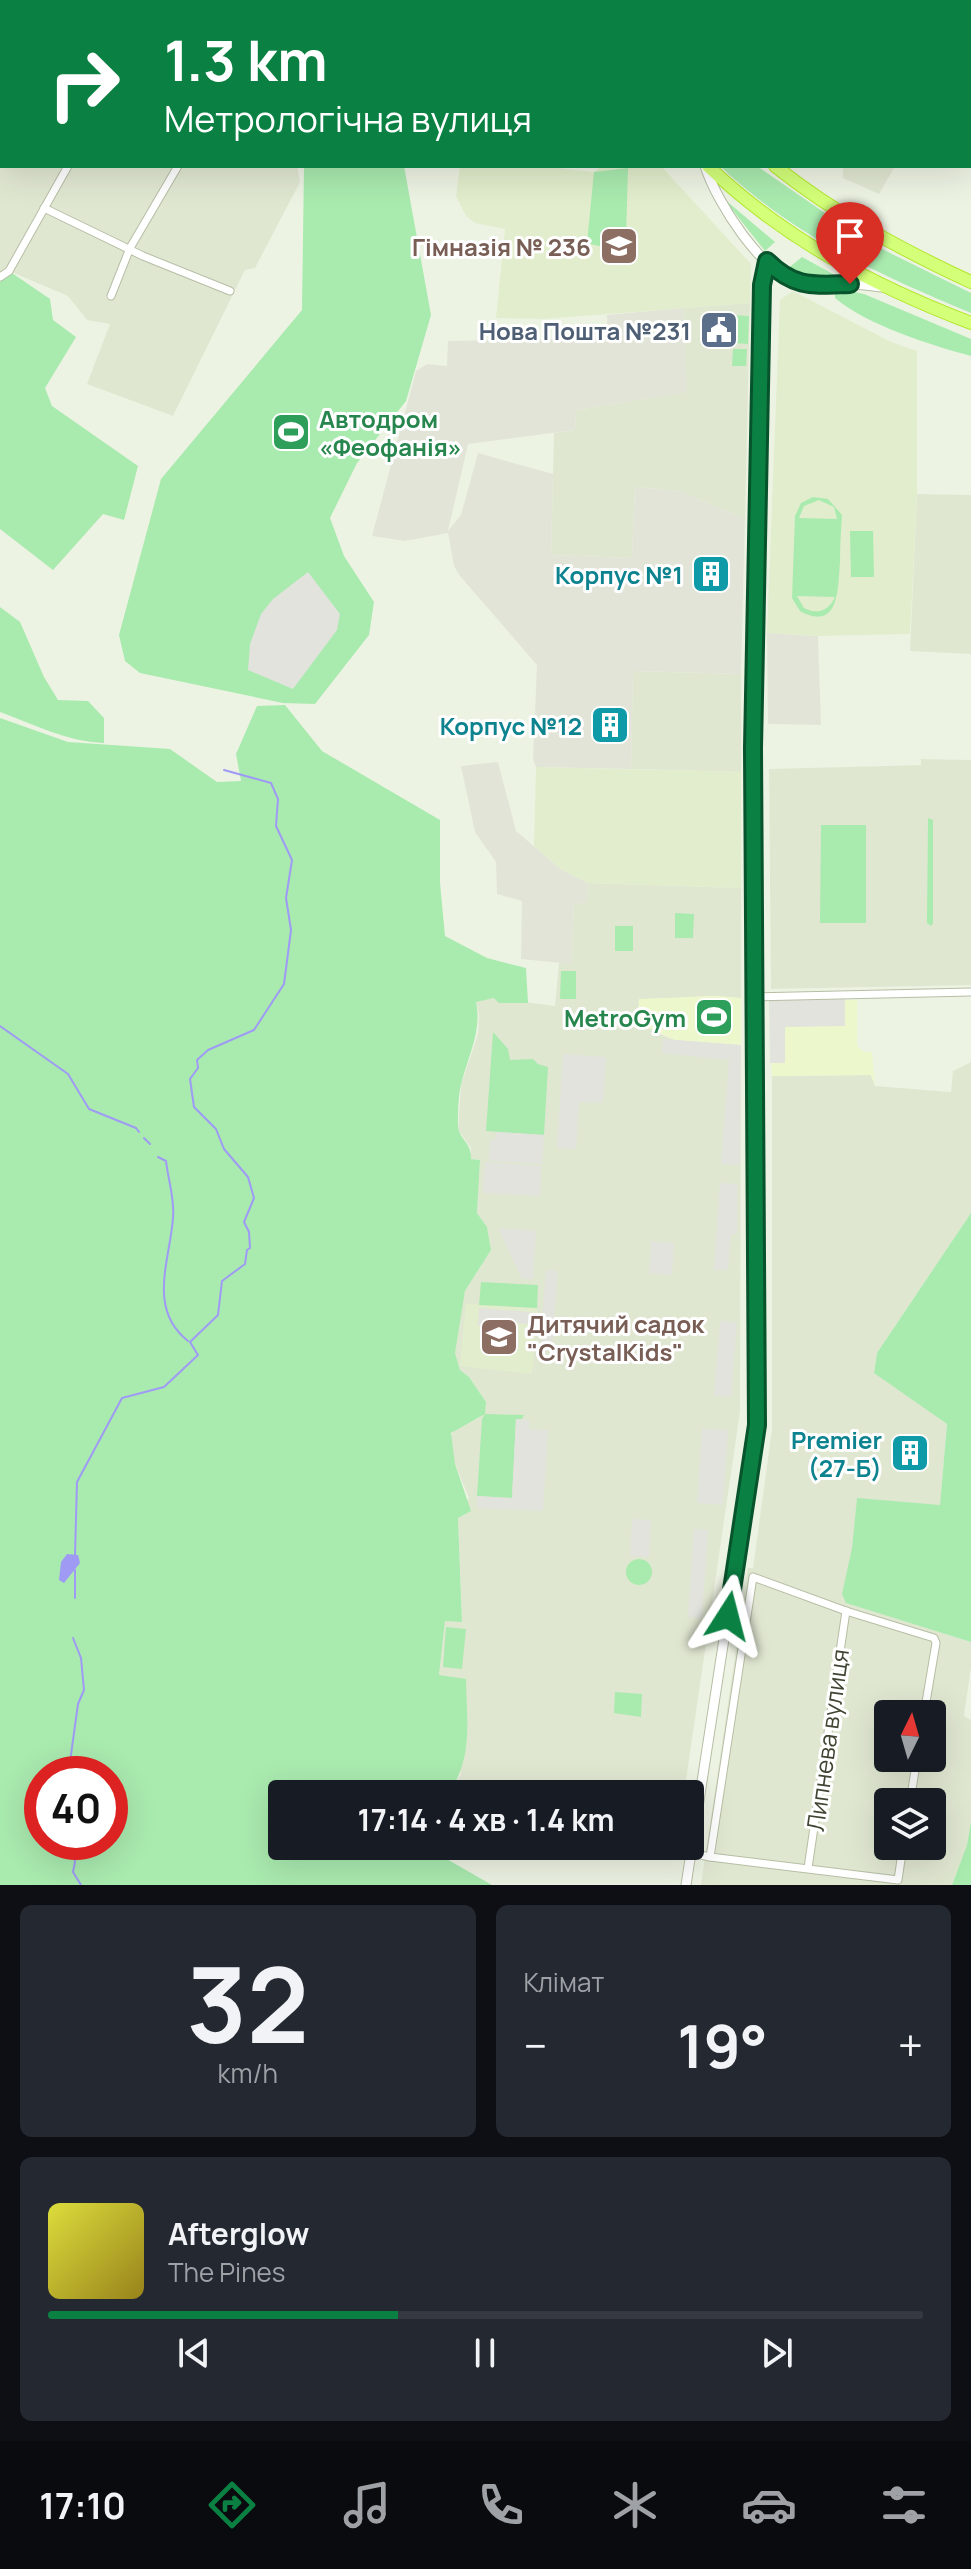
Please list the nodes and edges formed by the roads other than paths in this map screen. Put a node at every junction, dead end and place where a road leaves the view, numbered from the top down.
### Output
1 (67, 168) edge
2 (177, 168) edge
3 (707, 168) edge
4 (708, 168) edge
5 (778, 168) edge
6 (44, 208) junction
7 (130, 248) junction
8 (767, 261) junction
9 (0, 277) edge
10 (971, 282) edge
11 (890, 288) junction
12 (230, 291) dead end
13 (111, 296) dead end
14 (971, 323) edge
15 (971, 992) edge
16 (755, 997) junction
17 (846, 1611) junction
18 (926, 1700) edge
19 (702, 1780) edge
20 (704, 1856) edge
21 (710, 1857) junction
22 (690, 1860) edge
23 (901, 1860) edge
24 (808, 1868) junction
25 (686, 1885) edge

1 - 6 street
2 - 7 street
3 - 8 street
4 - 11 highway
5 - 10 highway
6 - 7 street
6 - 9 street
7 - 12 street
7 - 13 street
8 - 11 street
8 - 16 street
11 - 14 highway
15 - 16 street
16 - 19 street
17 - 18 street
17 - 21 street
17 - 24 street, Липнева вулиця
20 - 21 street
21 - 24 street
22 - 25 street
23 - 24 street

